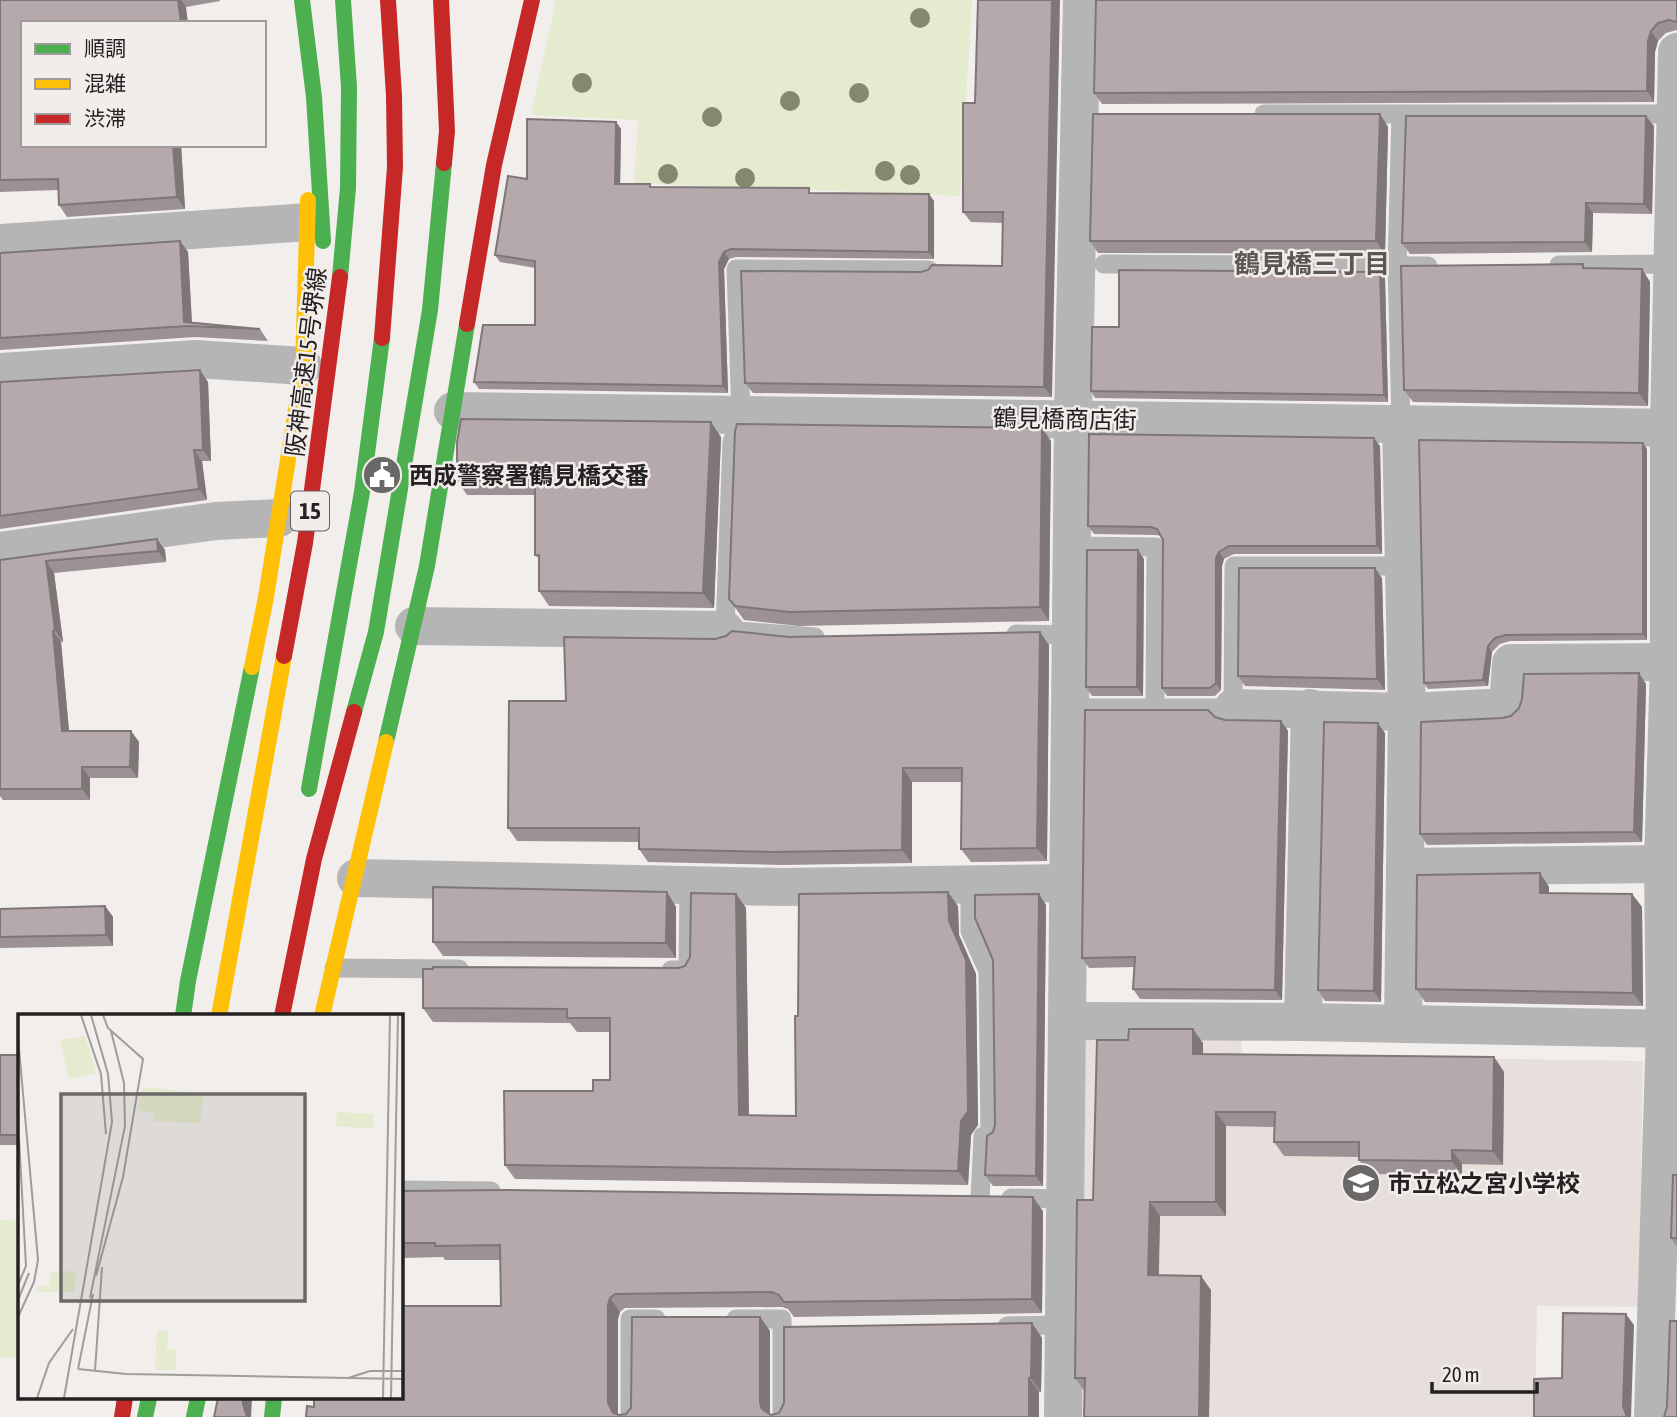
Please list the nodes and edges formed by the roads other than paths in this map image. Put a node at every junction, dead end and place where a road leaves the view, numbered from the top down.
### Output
1 (295, 0) edge
2 (302, 0) edge
3 (343, 0) edge
4 (388, 0) edge
5 (441, 0) edge
6 (532, 0) edge
7 (1082, 0) edge
8 (1677, 52) edge
9 (1401, 114) junction
10 (1676, 114) edge
11 (1239, 115) edge
12 (1676, 193) edge
13 (309, 222) junction
14 (0, 243) edge
15 (323, 257) dead end
16 (1104, 264) dead end
17 (1674, 264) junction
18 (1535, 265) edge
19 (1397, 266) junction
20 (1452, 266) edge
21 (929, 270) edge
22 (324, 284) dead end
23 (303, 366) junction
24 (0, 372) edge
25 (453, 411) junction
26 (740, 415) junction
27 (1073, 419) junction
28 (323, 422) junction
29 (1401, 424) junction
30 (1673, 428) edge
31 (279, 518) junction
32 (1072, 546) junction
33 (0, 551) edge
34 (1404, 566) junction
35 (414, 626) junction
36 (724, 630) junction
37 (999, 634) edge
38 (1071, 635) junction
39 (838, 637) edge
40 (1673, 662) edge
41 (1071, 708) junction
42 (1155, 708) junction
43 (1233, 708) junction
44 (1310, 708) junction
45 (1407, 712) junction
46 (1672, 735) edge
47 (307, 802) dead end
48 (1663, 864) junction
49 (1405, 867) junction
50 (356, 878) junction
51 (1069, 883) junction
52 (970, 884) junction
53 (689, 885) junction
54 (287, 909) dead end
55 (334, 968) junction
56 (484, 969) edge
57 (647, 970) edge
58 (183, 1014) edge
59 (219, 1014) edge
60 (268, 1014) edge
61 (282, 1014) edge
62 (322, 1014) edge
63 (1068, 1021) junction
64 (1303, 1022) junction
65 (1403, 1024) junction
66 (1671, 1029) edge
67 (402, 1190) edge
68 (509, 1191) edge
69 (1066, 1199) junction
70 (671, 1319) edge
71 (713, 1319) edge
72 (1064, 1325) junction
73 (984, 1326) edge
74 (630, 1417) edge
75 (782, 1417) edge
76 (1063, 1417) edge
77 (1653, 1417) edge

1 - 13 main road
2 - 15 main road
3 - 28 main road, 阪神高速15号堺線 / 15
4 - 47 main road, 15
5 - 61 main road
6 - 25 main road
7 - 27 street
8 - 10 street
9 - 10 lane
9 - 11 lane
9 - 19 lane
10 - 12 street
12 - 17 street
13 - 14 street
13 - 23 main road
16 - 19 lane
17 - 18 lane
17 - 30 street
19 - 20 lane
19 - 29 lane
21 - 26 lane
22 - 28 main road, 15
23 - 24 street
23 - 31 main road
25 - 26 street, 鶴見橋商店街
25 - 35 main road
26 - 27 street, 鶴見橋商店街
26 - 36 lane
27 - 29 street, 鶴見橋商店街
27 - 32 street
28 - 59 main road, 阪神高速15号堺線 / 15
29 - 30 street, 鶴見橋商店街
29 - 34 street
30 - 40 street
31 - 33 street
31 - 58 main road
32 - 38 street
32 - 42 lane
34 - 43 lane
34 - 45 street
35 - 36 street
35 - 50 main road
36 - 39 lane
37 - 38 lane
38 - 41 street
40 - 45 street
40 - 46 street
41 - 42 lane
41 - 51 street
42 - 43 lane
43 - 44 street
44 - 45 street
44 - 64 street
45 - 49 street
46 - 48 street
48 - 49 street
48 - 66 street
49 - 65 street
50 - 53 street
50 - 55 main road
51 - 52 street
51 - 63 street
52 - 53 street
52 - 69 lane
53 - 57 lane
54 - 60 main road
55 - 56 lane
55 - 62 main road
63 - 64 street
63 - 69 street
64 - 65 street
65 - 66 street
66 - 77 street
67 - 68 lane
69 - 72 street
70 - 74 lane
71 - 75 lane
72 - 73 lane
72 - 76 street

